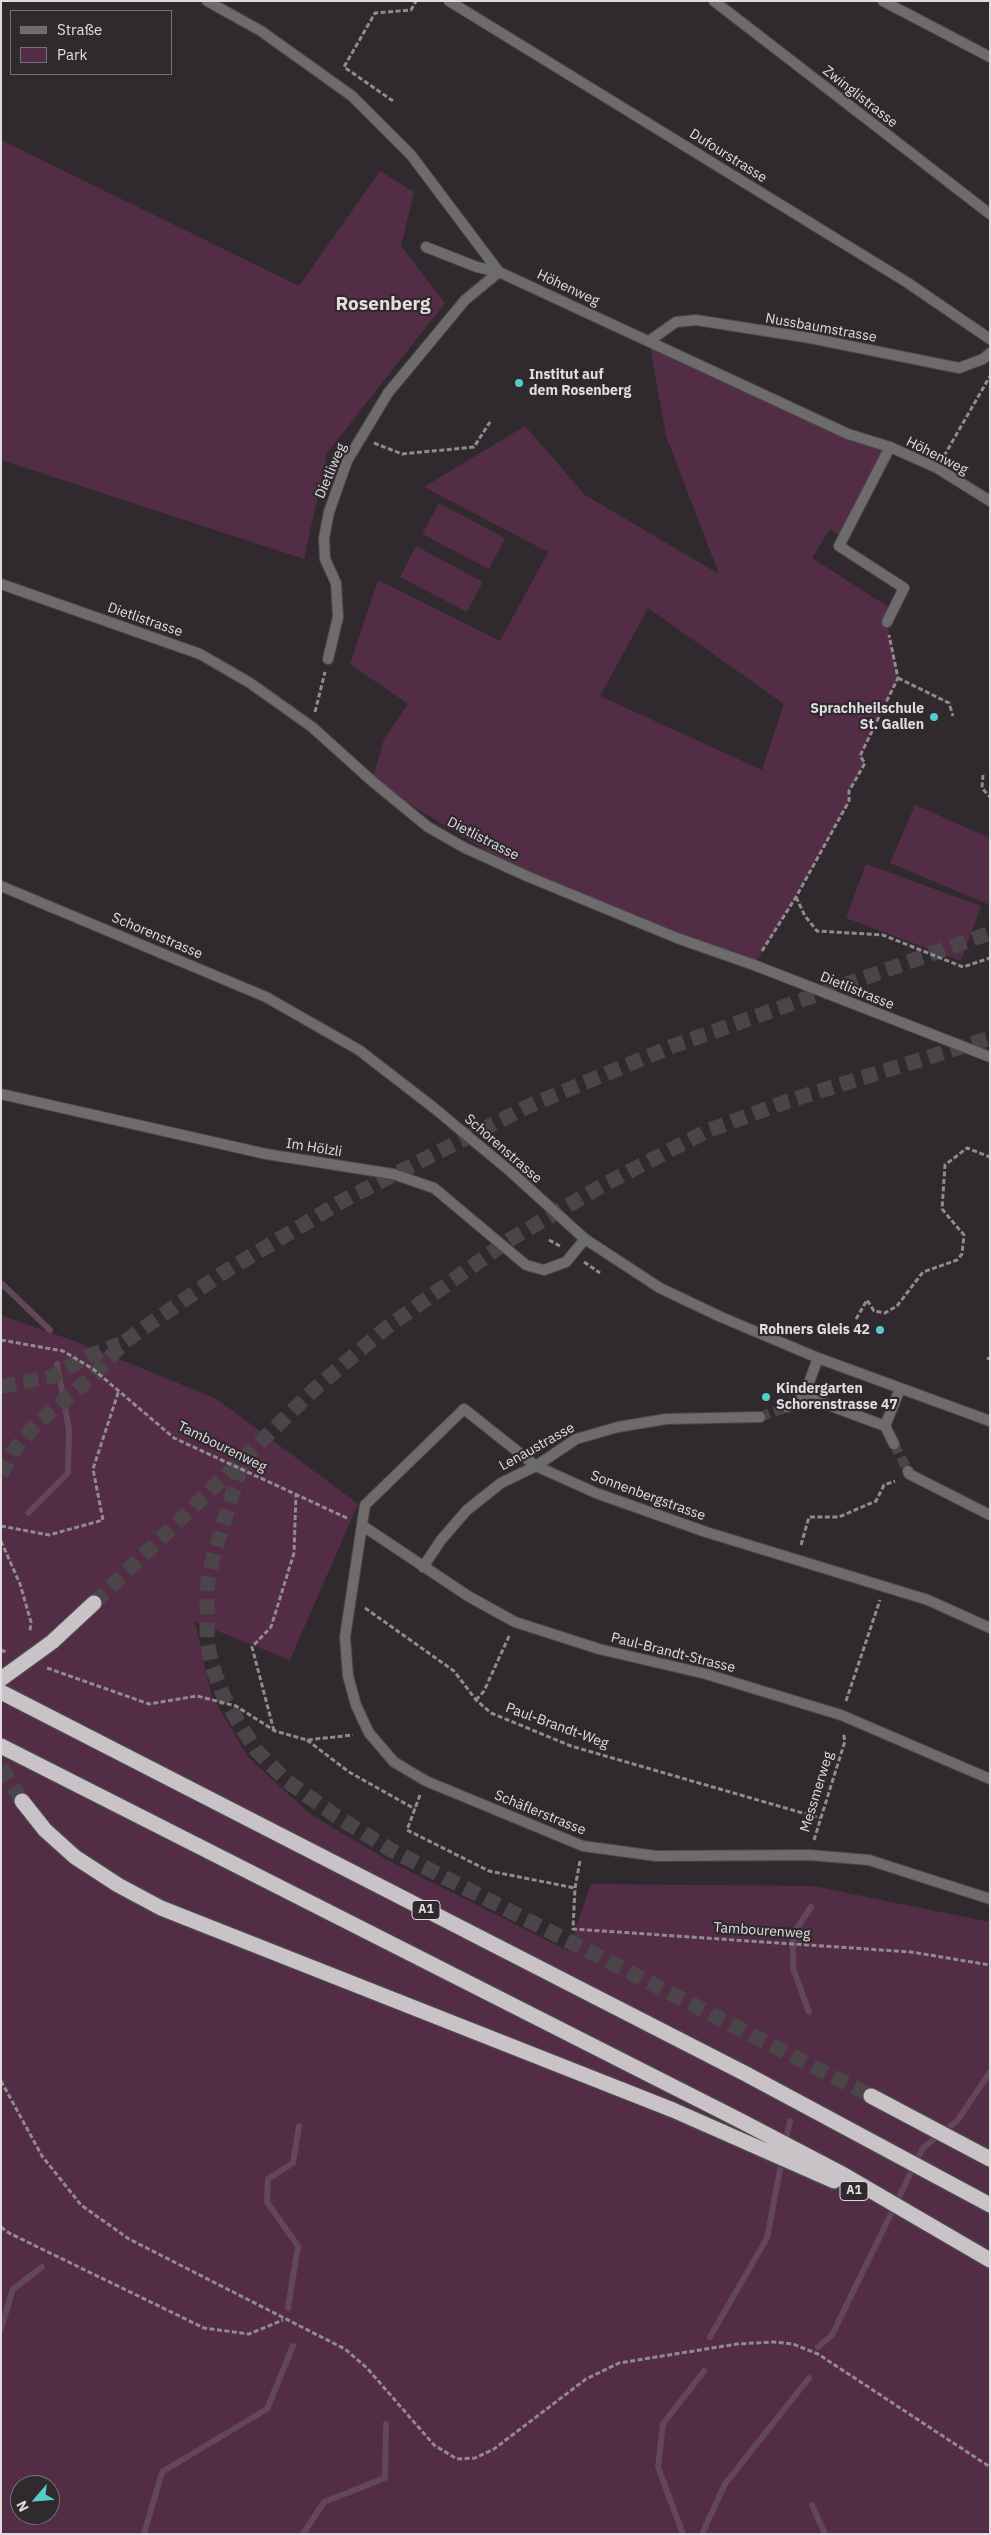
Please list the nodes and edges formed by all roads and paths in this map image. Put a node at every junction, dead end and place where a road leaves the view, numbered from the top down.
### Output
1 (207, 1) edge
2 (416, 1) edge
3 (449, 1) edge
4 (714, 1) edge
5 (884, 1) edge
6 (990, 56) edge
7 (393, 101) dead end
8 (990, 214) edge
9 (426, 247) dead end
10 (499, 272) junction
11 (990, 340) edge
12 (649, 341) junction
13 (990, 353) edge
14 (990, 376) edge
15 (490, 422) dead end
16 (361, 438) junction
17 (890, 447) junction
18 (937, 468) junction
19 (990, 501) edge
20 (1, 584) edge
21 (887, 622) joint
22 (328, 658) joint
23 (898, 678) junction
24 (953, 716) dead end
25 (312, 727) junction
26 (983, 775) dead end
27 (982, 788) junction
28 (990, 790) edge
29 (990, 797) edge
30 (1, 886) edge
31 (796, 897) junction
32 (990, 958) edge
33 (754, 964) junction
34 (990, 1057) edge
35 (1, 1094) edge
36 (990, 1157) edge
37 (585, 1239) junction
38 (856, 1319) dead end
39 (1, 1340) edge
40 (818, 1358) junction
41 (119, 1390) junction
42 (900, 1390) junction
43 (804, 1396) junction
44 (787, 1407) tunnel mouth
45 (760, 1417) tunnel mouth
46 (990, 1421) edge
47 (885, 1426) junction
48 (894, 1444) tunnel mouth
49 (536, 1466) junction
50 (908, 1473) joint
51 (296, 1494) junction
52 (990, 1515) edge
53 (1, 1526) edge
54 (363, 1526) junction
55 (1, 1541) edge
56 (793, 1546) dead end
57 (423, 1566) junction
58 (351, 1598) junction
59 (94, 1603) tunnel mouth
60 (877, 1609) dead end
61 (515, 1622) junction
62 (990, 1628) edge
63 (30, 1631) dead end
64 (1, 1650) edge
65 (10, 1653) dead end
66 (43, 1666) dead end
67 (1, 1678) edge
68 (1, 1692) edge
69 (476, 1700) junction
70 (841, 1714) junction
71 (275, 1731) junction
72 (369, 1733) junction
73 (844, 1736) dead end
74 (307, 1740) junction
75 (1, 1746) edge
76 (990, 1779) edge
77 (426, 1781) junction
78 (22, 1802) tunnel mouth
79 (415, 1809) junction
80 (820, 1818) junction
81 (583, 1846) junction
82 (809, 1854) junction
83 (575, 1888) junction
84 (990, 1899) edge
85 (990, 1965) edge
86 (1, 2081) edge
87 (871, 2096) tunnel mouth
88 (990, 2159) edge
89 (990, 2205) edge
90 (1, 2227) edge
91 (975, 2251) junction
92 (990, 2260) edge
93 (283, 2319) junction
94 (990, 2467) edge

1 - 10 street, Höhenweg
2 - 7 path
3 - 11 street, Dufourstrasse
4 - 8 street, Zwinglistrasse
5 - 6 street
9 - 10 street
10 - 12 street, Höhenweg
10 - 16 street, Dietliweg
12 - 13 street, Nussbaumstrasse
12 - 17 street, Höhenweg
14 - 18 path
15 - 16 path
16 - 22 street, Dietliweg
17 - 18 street, Höhenweg
17 - 21 street
18 - 19 street, Höhenweg
20 - 25 street, Dietlistrasse
21 - 23 path
22 - 25 path
23 - 24 path
23 - 31 path
25 - 33 street, Dietlistrasse
26 - 27 path
27 - 28 path
27 - 29 path
30 - 37 street, Schorenstrasse
31 - 32 path
31 - 33 path
33 - 34 street, Dietlistrasse
35 - 37 street, Im Hölzli
36 - 38 path
37 - 40 street, Schorenstrasse
39 - 41 path, Tambourenweg
40 - 42 street, Schorenstrasse
40 - 43 street
41 - 51 path, Tambourenweg
41 - 53 path
42 - 46 street, Schorenstrasse
42 - 47 street
43 - 44 street
43 - 47 street
45 - 49 street, Lenaustrasse
47 - 48 street
49 - 54 street, Sonnenbergstrasse
49 - 57 street, Lenaustrasse
49 - 62 street, Sonnenbergstrasse
50 - 52 street
50 - 56 path
51 - 54 path, Tambourenweg
51 - 71 path
54 - 57 street, Paul-Brandt-Strasse
54 - 58 street, Schäflerstrasse
55 - 63 path
57 - 61 street, Paul-Brandt-Strasse
58 - 69 path, Paul-Brandt-Weg
58 - 72 street, Schäflerstrasse
59 - 67 highway, bridge
60 - 70 path
61 - 69 path
61 - 70 street, Paul-Brandt-Strasse
64 - 65 path
66 - 71 path
68 - 89 highway, A1
69 - 80 path, Paul-Brandt-Weg
70 - 76 street, Paul-Brandt-Strasse
71 - 74 path
72 - 74 path
72 - 77 street, Schäflerstrasse
73 - 80 path, Messmerweg
74 - 79 path
75 - 91 highway, A1
77 - 79 path
77 - 81 street, Schäflerstrasse
78 - 91 highway, A1
79 - 83 path
80 - 82 path, Messmerweg
81 - 82 street, Schäflerstrasse
81 - 83 path, Tambourenweg
82 - 84 street, Schäflerstrasse
83 - 85 path, Tambourenweg
86 - 93 path
87 - 88 highway
90 - 93 path
91 - 92 highway, A1
93 - 94 path

